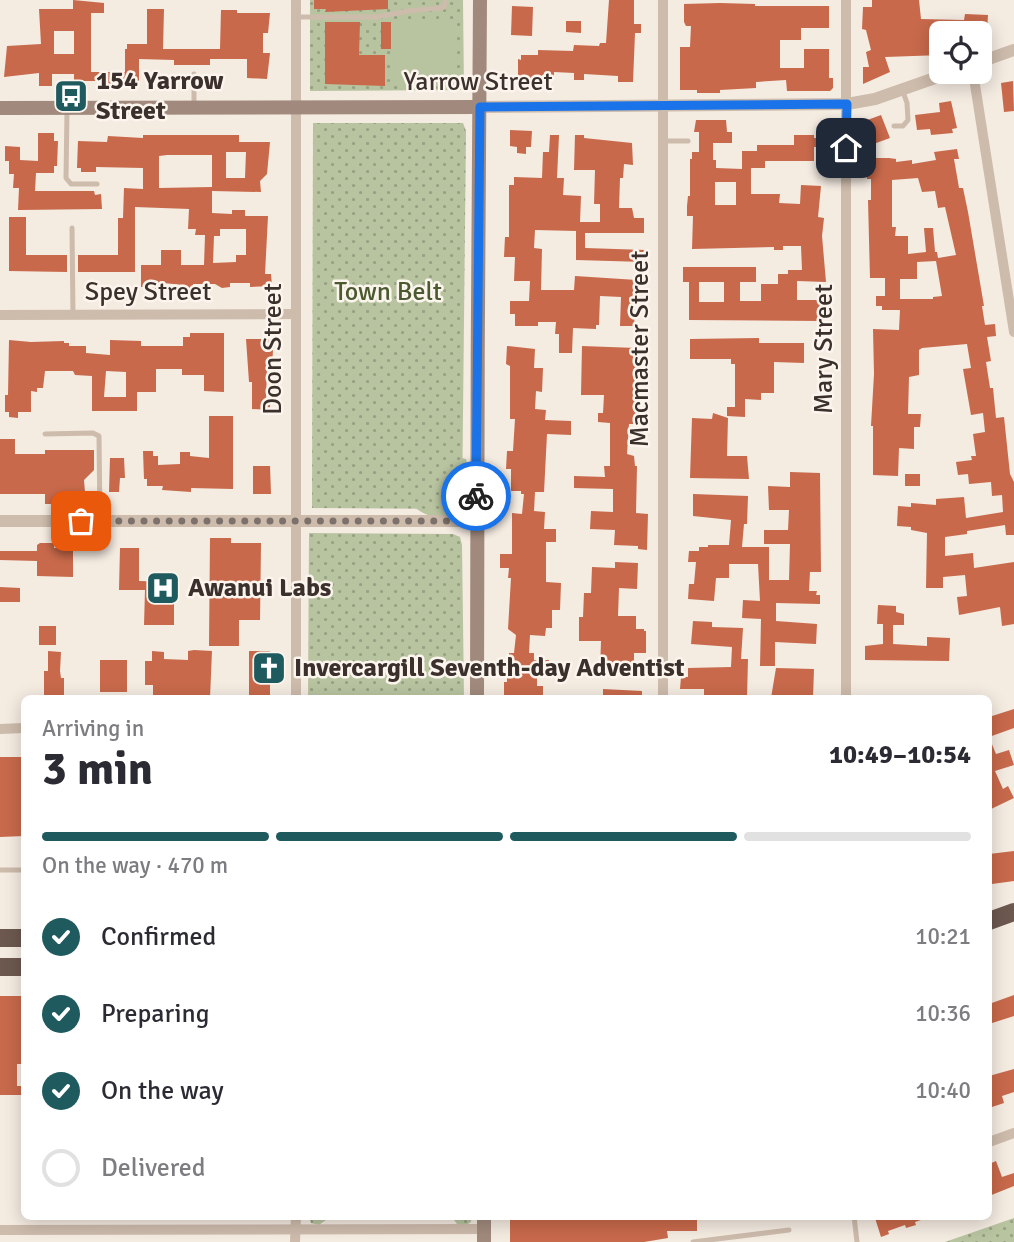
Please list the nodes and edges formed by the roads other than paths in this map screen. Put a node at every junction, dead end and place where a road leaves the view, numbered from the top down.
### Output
1 (296, 0) edge
2 (446, 0) edge
3 (480, 0) edge
4 (663, 0) edge
5 (846, 0) edge
6 (296, 17) junction
7 (1014, 50) edge
8 (992, 58) edge
9 (194, 74) dead end
10 (929, 80) edge
11 (974, 84) edge
12 (902, 89) junction
13 (847, 104) junction
14 (663, 106) junction
15 (0, 107) edge
16 (68, 107) junction
17 (480, 107) junction
18 (194, 108) junction
19 (295, 108) junction
20 (894, 126) dead end
21 (663, 141) junction
22 (688, 141) dead end
23 (97, 184) dead end
24 (72, 228) dead end
25 (296, 314) junction
26 (0, 315) edge
27 (73, 315) junction
28 (1014, 332) edge
29 (45, 434) dead end
30 (100, 521) junction
31 (476, 521) junction
32 (0, 522) edge
33 (296, 522) junction
34 (296, 695) edge
35 (477, 695) edge
36 (663, 695) edge
37 (846, 695) edge
38 (0, 729) edge
39 (21, 729) edge
40 (0, 870) edge
41 (21, 870) edge
42 (1014, 912) edge
43 (992, 920) edge
44 (0, 938) edge
45 (21, 938) edge
46 (1014, 1133) edge
47 (992, 1141) edge
48 (296, 1220) edge
49 (854, 1220) edge
50 (484, 1229) edge
51 (0, 1230) edge
52 (296, 1230) junction
53 (789, 1230) dead end
54 (295, 1242) edge
55 (693, 1242) edge
56 (857, 1242) edge

1 - 6 street, Doon Street
2 - 6 lane
3 - 17 main road
4 - 14 street, Macmaster Street
5 - 13 street, Mary Street
6 - 19 street, Doon Street
7 - 8 street
9 - 18 lane
10 - 12 street, Yarrow Street
11 - 28 street
12 - 13 street, Yarrow Street
12 - 20 lane
13 - 14 street, Yarrow Street
13 - 37 street, Mary Street
14 - 17 street, Yarrow Street
14 - 21 street, Macmaster Street
15 - 16 main road, Yarrow Street
16 - 18 main road, Yarrow Street
16 - 23 lane
17 - 19 main road, Yarrow Street
17 - 31 main road
18 - 19 main road, Yarrow Street
19 - 25 street, Doon Street
21 - 22 lane
21 - 36 street, Macmaster Street
24 - 27 lane
25 - 27 street, Spey Street
25 - 33 street, Doon Street
26 - 27 street, Spey Street
29 - 30 lane
30 - 32 street
30 - 33 street
31 - 33 street
31 - 35 main road
33 - 34 street, Doon Street
38 - 39 street
40 - 41 lane
42 - 43 highway
44 - 45 highway
46 - 47 street
48 - 52 street
49 - 56 lane
50 - 52 street
51 - 52 street
52 - 54 street
53 - 55 lane

